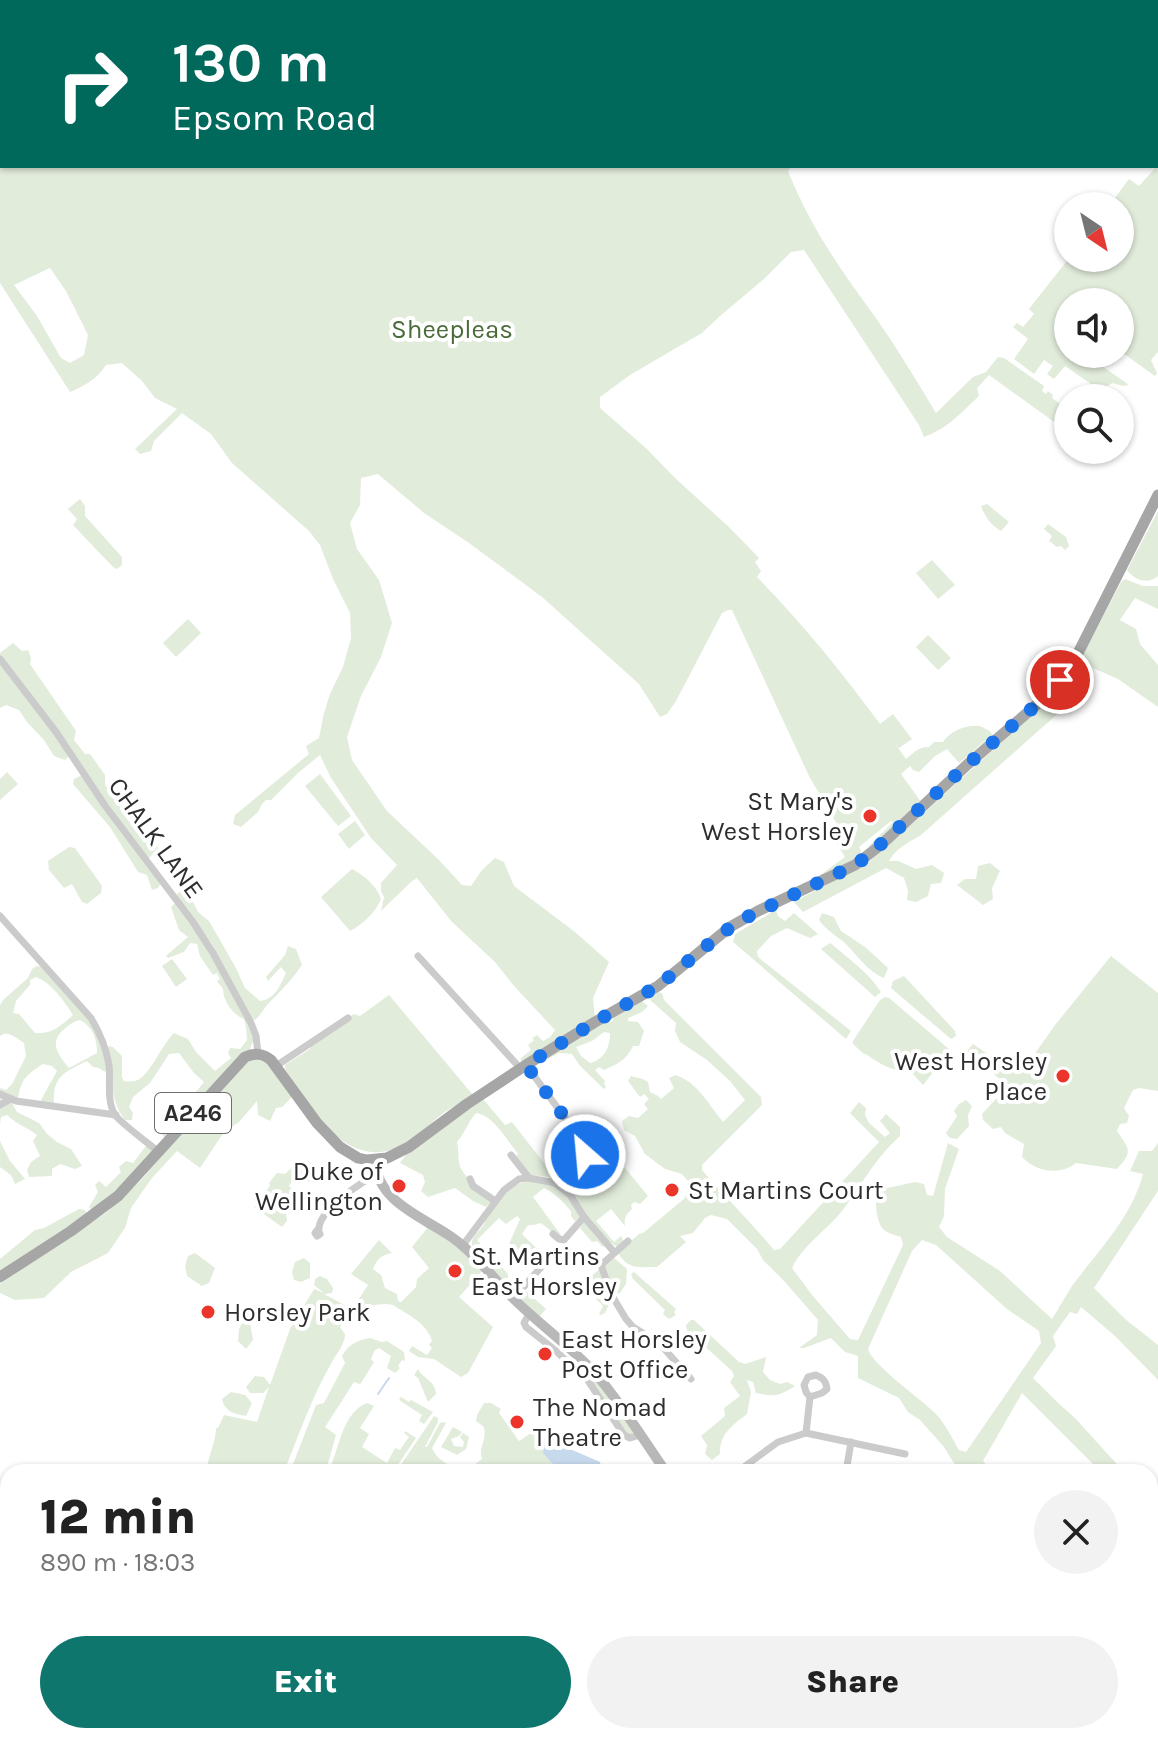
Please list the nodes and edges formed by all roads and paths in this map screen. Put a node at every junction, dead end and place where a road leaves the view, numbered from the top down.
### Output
1 (1158, 495) edge
2 (0, 659) edge
3 (0, 916) edge
4 (418, 956) dead end
5 (348, 1018) dead end
6 (258, 1054) junction
7 (276, 1066) junction
8 (524, 1067) junction
9 (0, 1094) edge
10 (11, 1099) junction
11 (0, 1105) edge
12 (116, 1115) junction
13 (585, 1145) dead end
14 (159, 1152) junction
15 (511, 1155) dead end
16 (375, 1160) junction
17 (377, 1175) junction
18 (529, 1178) junction
19 (470, 1179) dead end
20 (495, 1201) junction
21 (584, 1217) junction
22 (319, 1228) dead end
23 (553, 1234) dead end
24 (628, 1241) dead end
25 (463, 1245) junction
26 (614, 1252) junction
27 (550, 1257) dead end
28 (0, 1277) edge
29 (513, 1299) junction
30 (526, 1318) junction
31 (589, 1373) junction
32 (691, 1379) dead end
33 (810, 1397) dead end
34 (806, 1433) junction
35 (851, 1442) junction
36 (905, 1454) dead end
37 (660, 1464) edge
38 (748, 1464) edge
39 (847, 1464) edge

1 - 8 main road
2 - 6 street, CHALK LANE
3 - 12 street
4 - 8 street
5 - 7 street
6 - 7 main road
6 - 14 main road, A246
7 - 16 main road
8 - 13 street
8 - 16 main road
9 - 10 street
10 - 11 street
10 - 12 street
12 - 14 street
14 - 28 main road, A246
15 - 18 street
16 - 17 main road
17 - 22 street
17 - 25 main road
18 - 20 street
18 - 21 street
19 - 20 street
20 - 25 street
21 - 23 street
21 - 26 street
24 - 26 street
25 - 29 main road
26 - 32 street
27 - 29 street
29 - 30 main road
30 - 31 main road
30 - 31 street
31 - 37 main road
33 - 34 street
34 - 35 street
34 - 38 street
35 - 36 street
35 - 39 street

